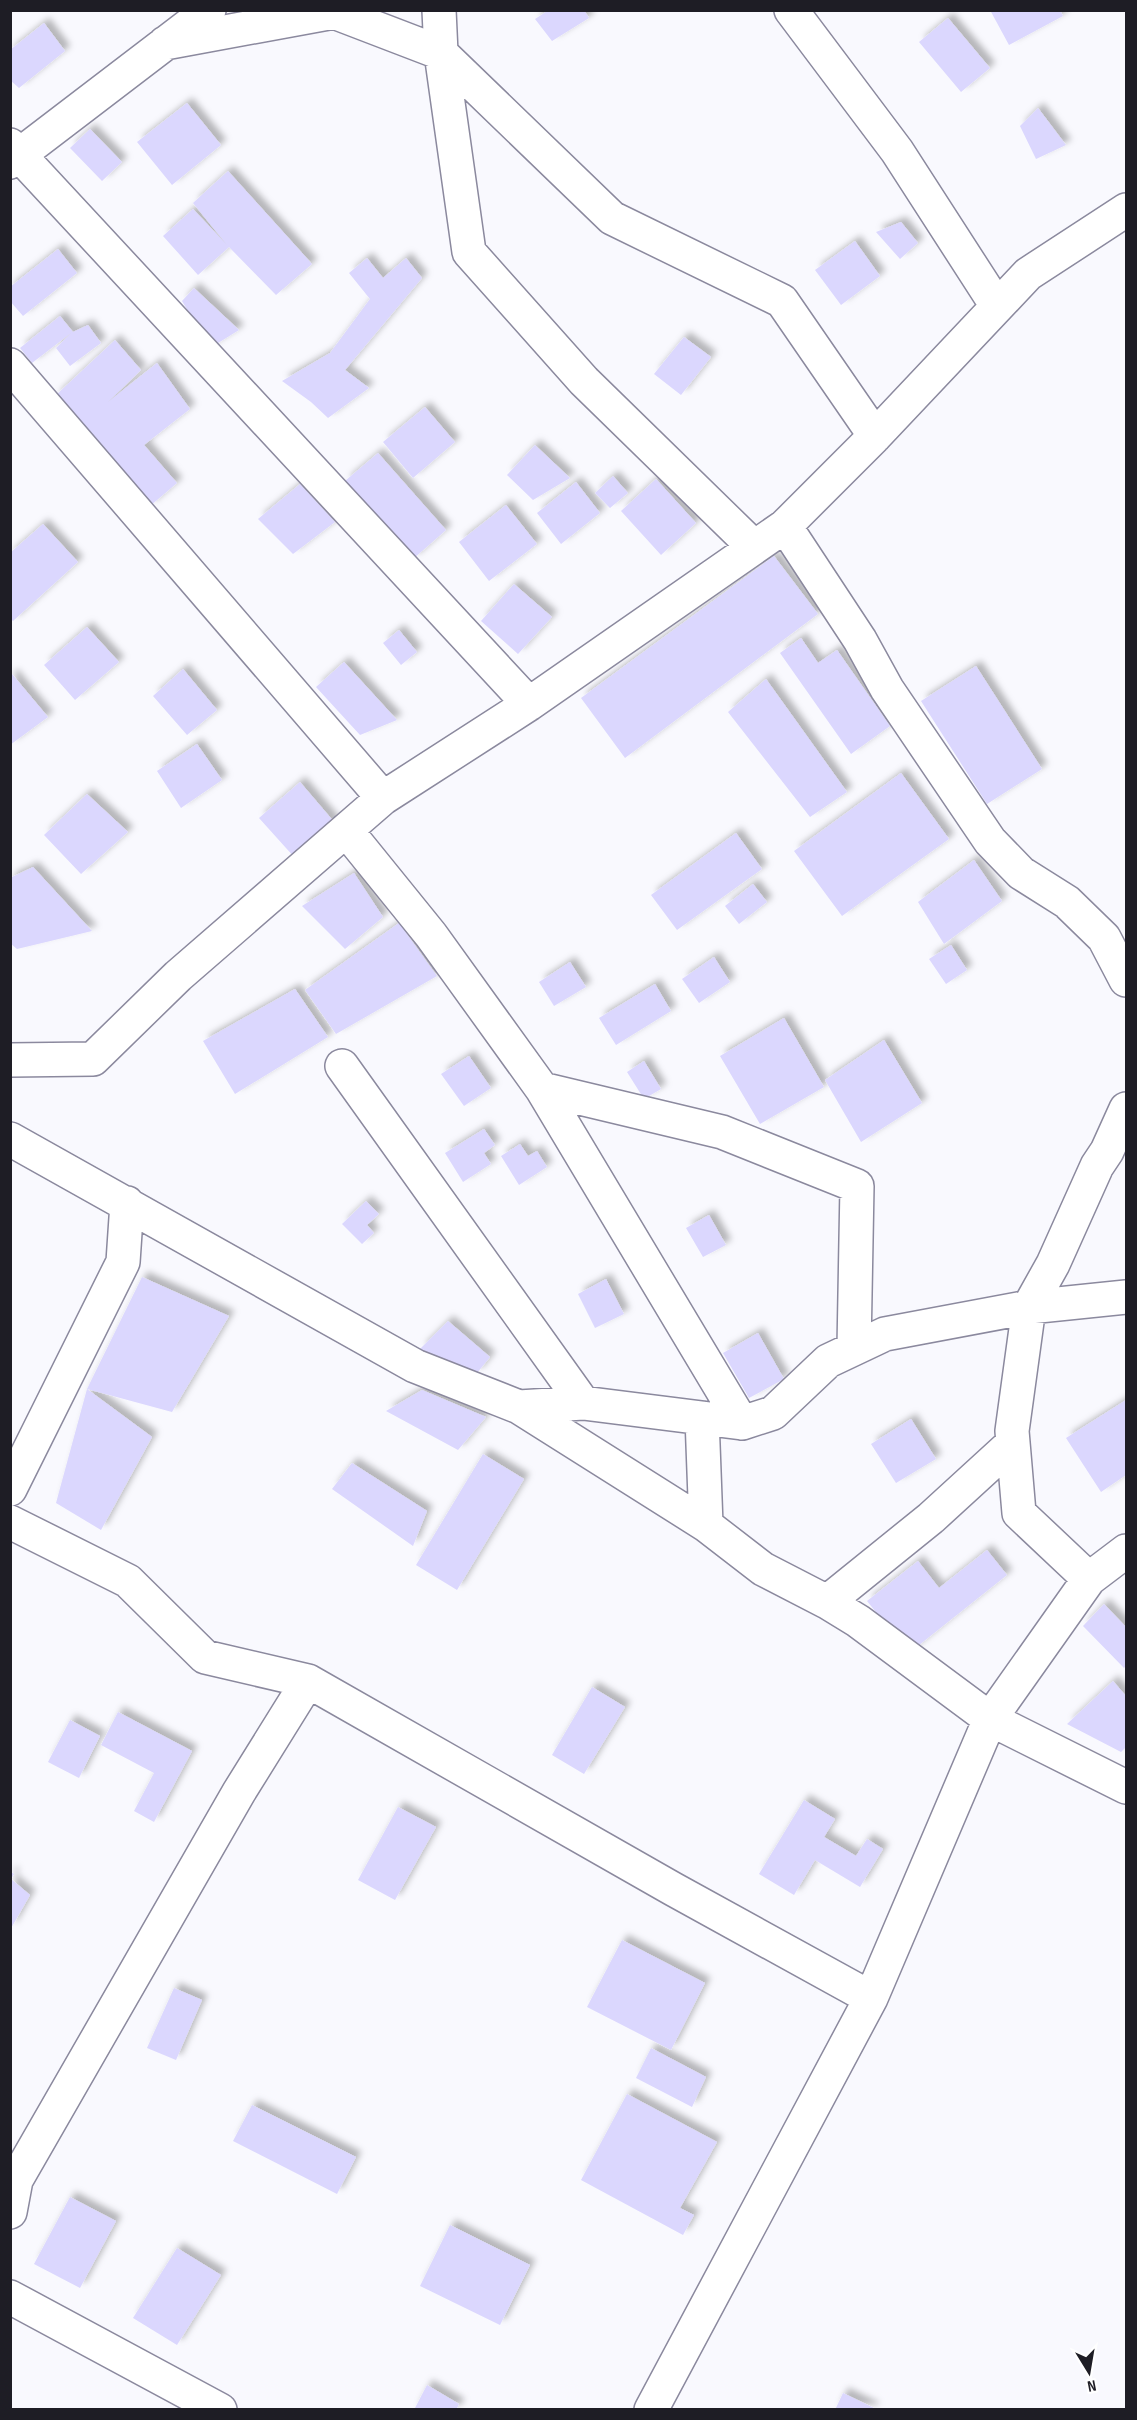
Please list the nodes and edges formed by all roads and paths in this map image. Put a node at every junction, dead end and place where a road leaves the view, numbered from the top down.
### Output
1 (209, 10) edge
2 (439, 10) edge
3 (791, 10) edge
4 (165, 43) junction
5 (441, 52) junction
6 (13, 154) edge
7 (1126, 210) edge
8 (997, 306) junction
9 (10, 365) edge
10 (875, 436) junction
11 (785, 526) junction
12 (753, 547) junction
13 (529, 704) junction
14 (383, 798) junction
15 (346, 830) junction
16 (1126, 980) edge
17 (10, 1060) edge
18 (342, 1066) dead end
19 (542, 1089) junction
20 (1126, 1109) edge
21 (10, 1139) edge
22 (127, 1203) junction
23 (174, 1230) junction
24 (123, 1262) junction
25 (1126, 1297) edge
26 (1029, 1307) junction
27 (854, 1348) junction
28 (583, 1403) junction
29 (519, 1407) junction
30 (702, 1419) junction
31 (742, 1423) junction
32 (1013, 1443) junction
33 (10, 1489) edge
34 (10, 1522) edge
35 (706, 1525) junction
36 (1126, 1551) edge
37 (1089, 1579) junction
38 (827, 1602) junction
39 (308, 1681) junction
40 (990, 1719) junction
41 (1126, 1786) edge
42 (871, 1998) junction
43 (10, 2212) edge
44 (10, 2297) edge
45 (220, 2409) edge
46 (651, 2409) edge

1 - 4 street
2 - 5 street
3 - 8 street
4 - 5 street
4 - 6 street
5 - 10 street
5 - 12 street
6 - 13 street
7 - 8 street
8 - 10 street
9 - 14 street
10 - 11 street
11 - 12 street
11 - 16 street
12 - 13 street
13 - 14 street
14 - 15 street
15 - 17 street
15 - 19 street
18 - 28 street
19 - 27 street
19 - 31 street
20 - 26 street
21 - 22 street
22 - 23 street
22 - 24 street
23 - 24 street
23 - 29 street
24 - 33 street
25 - 26 street
26 - 27 street
26 - 32 street
27 - 31 street
28 - 29 street
28 - 30 street
29 - 35 street
30 - 31 street
30 - 35 street
32 - 37 street
32 - 38 street
34 - 39 street
35 - 38 street
36 - 37 street
37 - 40 street
38 - 40 street
39 - 42 street
39 - 43 street
40 - 41 street
40 - 42 street
42 - 46 street
44 - 45 street

